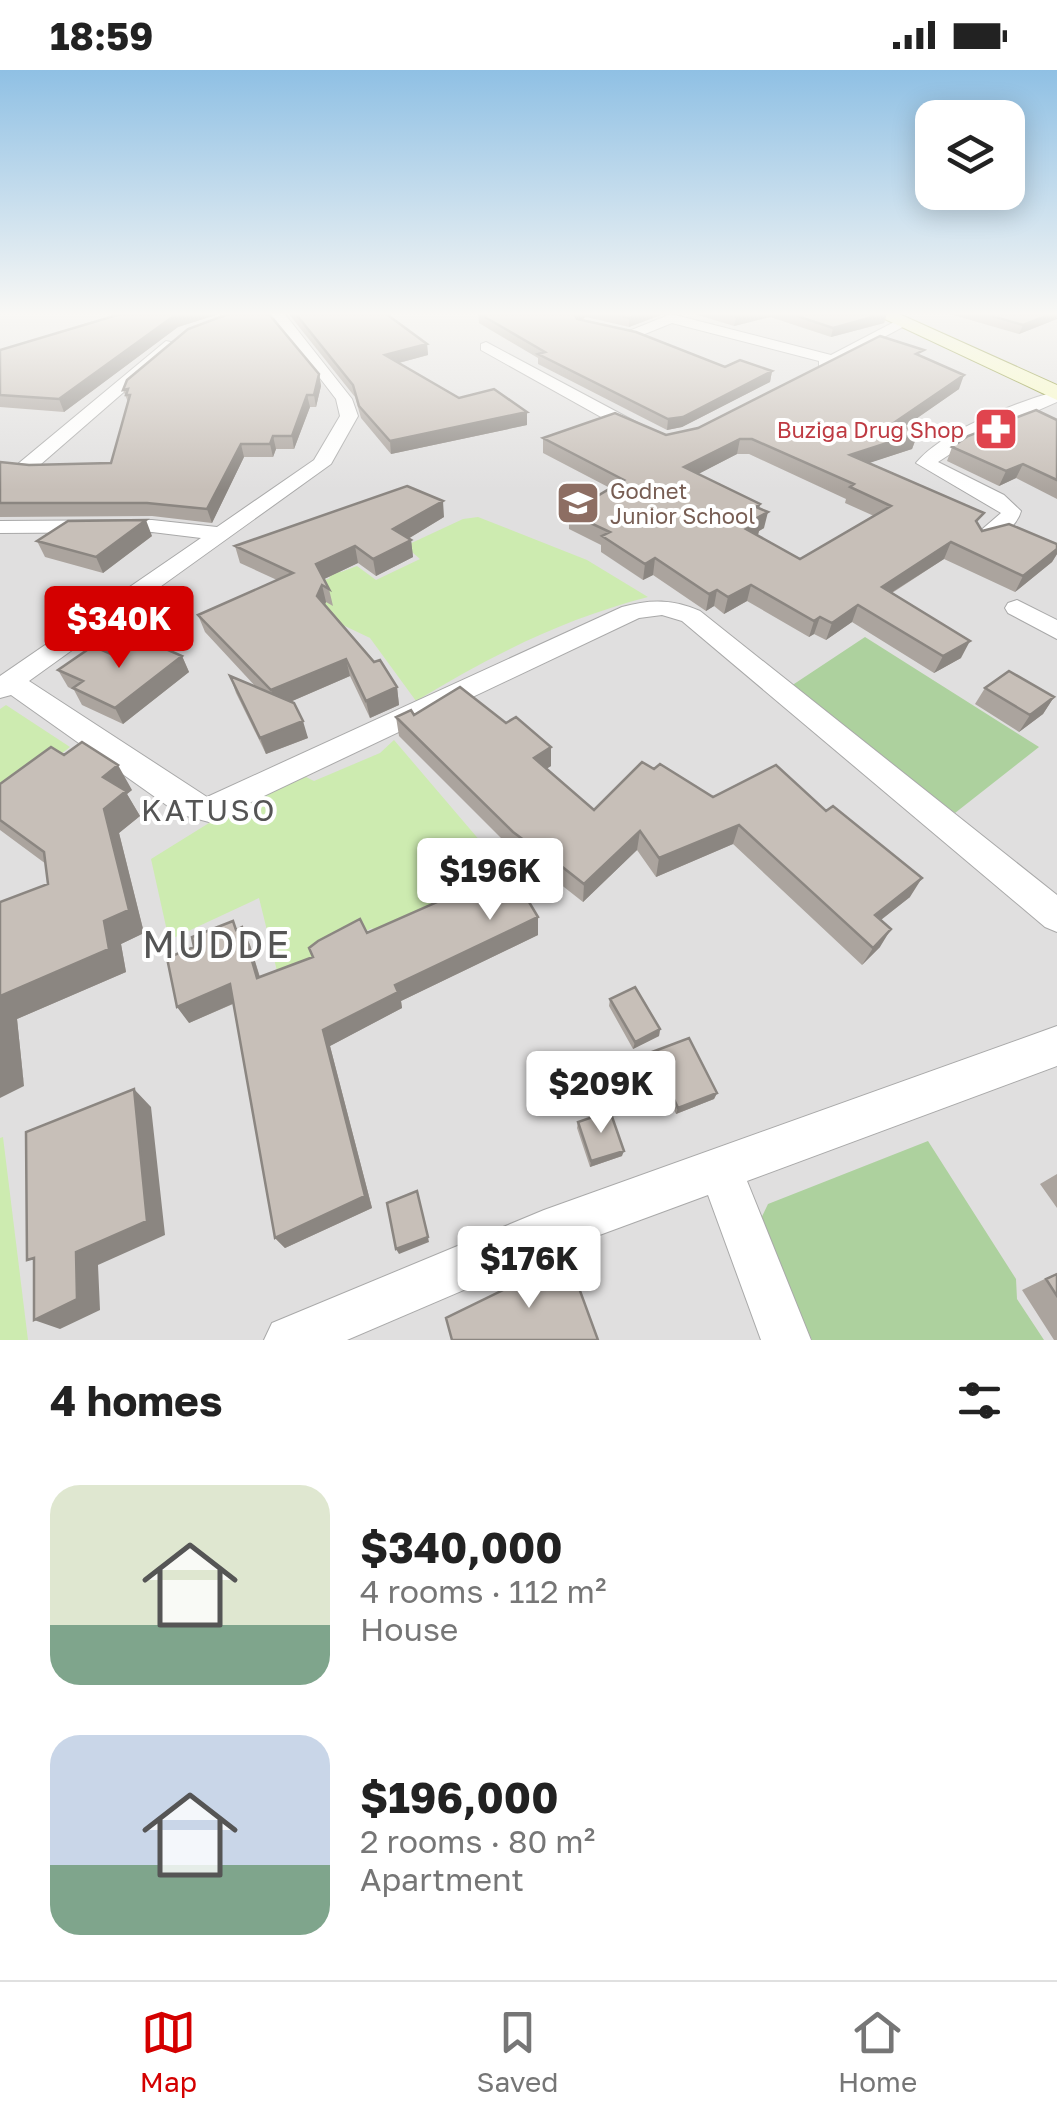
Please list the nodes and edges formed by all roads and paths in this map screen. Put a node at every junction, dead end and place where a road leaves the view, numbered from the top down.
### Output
1 (136, 372) edge
2 (324, 372) edge
3 (533, 372) edge
4 (1010, 372) edge
5 (1057, 394) edge
6 (665, 440) edge
7 (26, 468) edge
8 (0, 527) edge
9 (222, 534) junction
10 (983, 538) edge
11 (1016, 608) dead end
12 (1057, 631) edge
13 (6, 685) edge
14 (1057, 916) edge
15 (1057, 1046) edge
16 (721, 1171) junction
17 (290, 1340) edge
18 (786, 1340) edge

1 - 7 street
2 - 9 street
3 - 6 street
4 - 5 street
5 - 10 street
8 - 9 street
9 - 13 street
11 - 12 street
13 - 14 street
15 - 16 street
16 - 17 street
16 - 18 street

